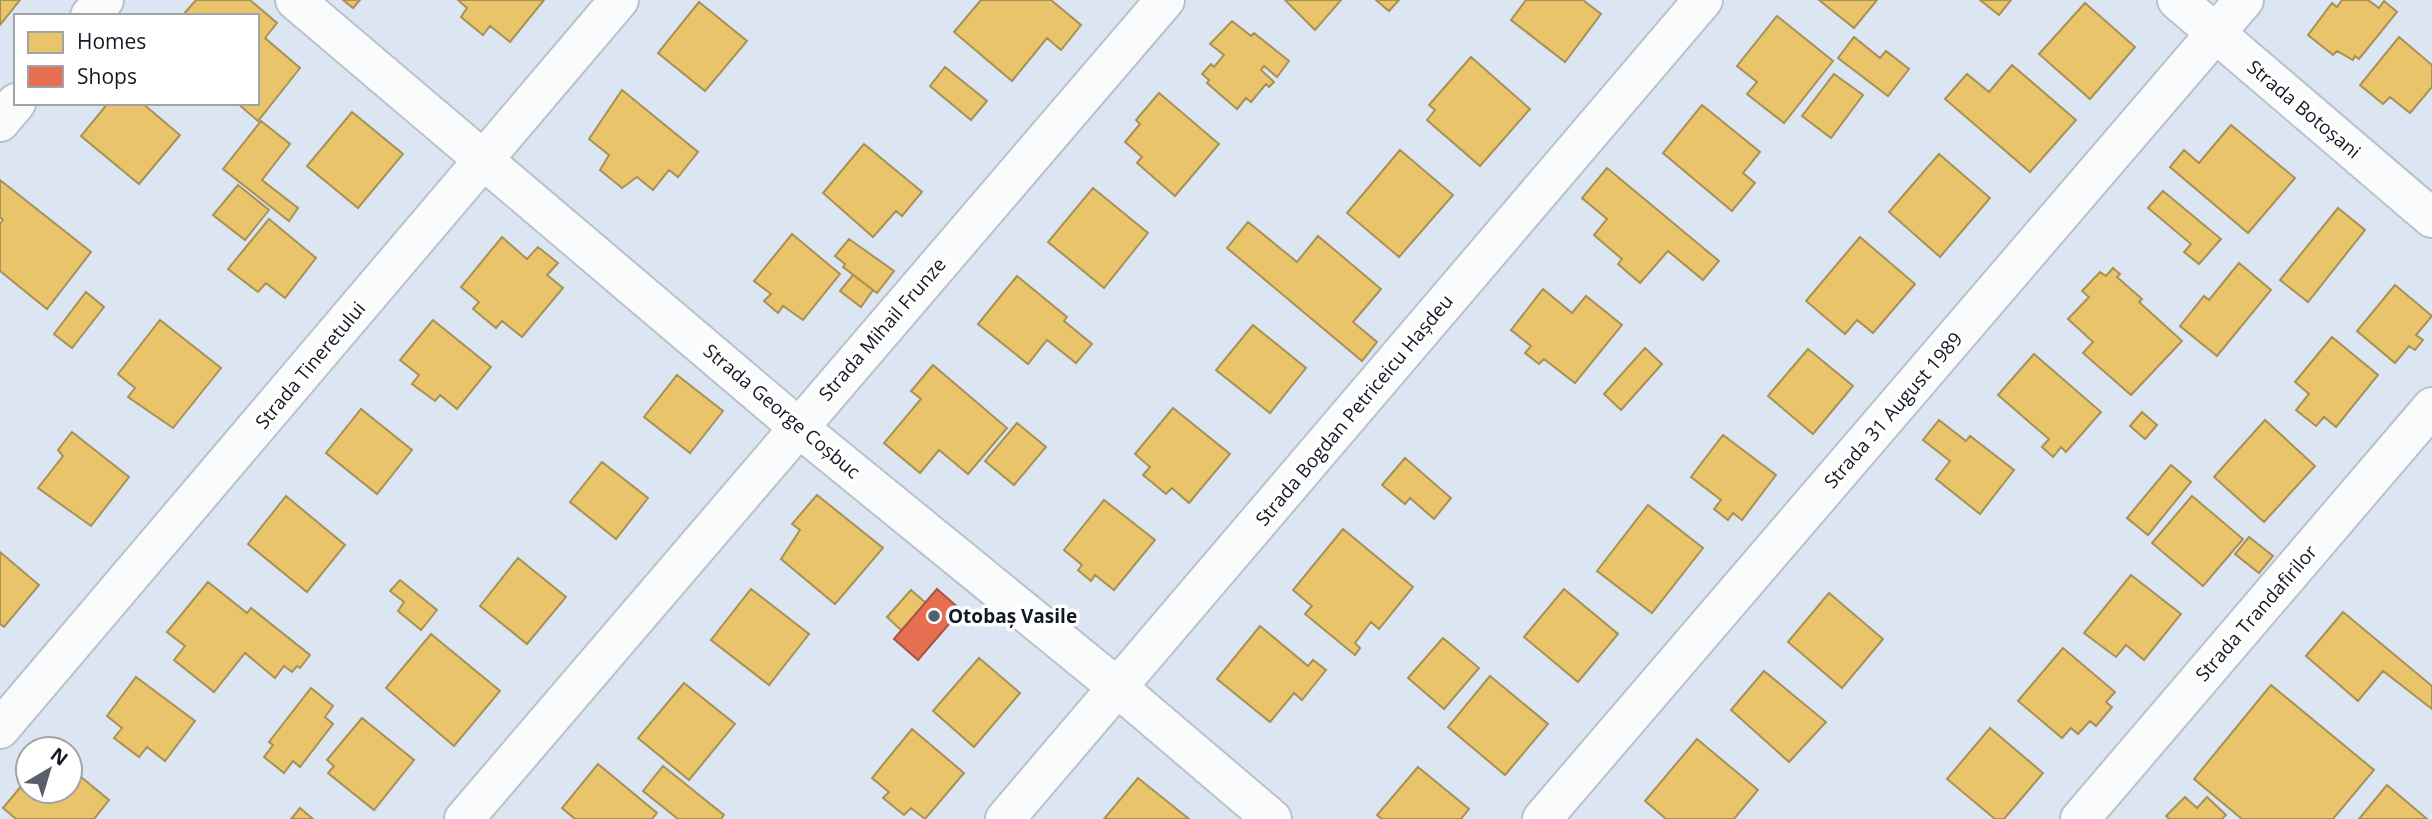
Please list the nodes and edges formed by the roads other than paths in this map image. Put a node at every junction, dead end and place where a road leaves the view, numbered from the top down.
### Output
1 (104, 0) edge
2 (295, 0) edge
3 (619, 0) edge
4 (1165, 0) edge
5 (1703, 0) edge
6 (2177, 0) edge
7 (2244, 0) edge
8 (92, 14) edge
9 (2215, 33) junction
10 (14, 105) edge
11 (0, 122) edge
12 (484, 159) junction
13 (2432, 218) edge
14 (2432, 407) edge
15 (798, 427) junction
16 (1117, 687) junction
17 (0, 729) edge
18 (464, 819) edge
19 (1005, 819) edge
20 (1272, 819) edge
21 (1542, 819) edge
22 (2080, 819) edge

1 - 8 street
2 - 12 street, Strada George Coșbuc
3 - 12 street, Strada Tineretului
4 - 15 street, Strada Mihail Frunze
5 - 16 street, Strada Bogdan Petriceicu Hașdeu
6 - 9 street, Strada Botoșani
7 - 9 street, Strada 31 August 1989
9 - 13 street, Strada Botoșani
9 - 21 street, Strada 31 August 1989
10 - 11 street
12 - 15 street, Strada George Coșbuc
12 - 17 street, Strada Tineretului
14 - 22 street, Strada Trandafirilor
15 - 16 street, Strada George Coșbuc
15 - 18 street, Strada Mihail Frunze
16 - 19 street, Strada Bogdan Petriceicu Hașdeu
16 - 20 street, Strada George Coșbuc

